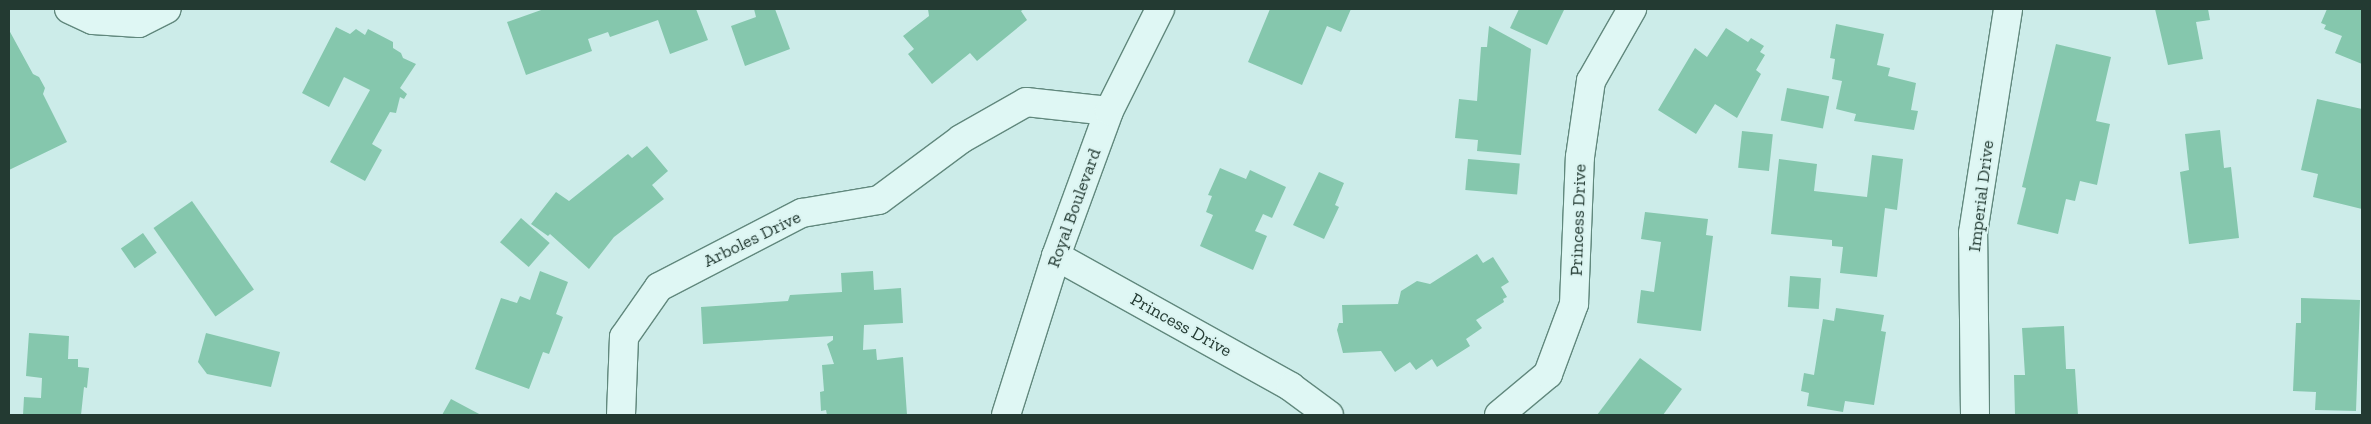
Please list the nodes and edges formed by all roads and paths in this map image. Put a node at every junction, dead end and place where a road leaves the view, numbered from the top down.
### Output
1 (69, 9) edge
2 (168, 9) edge
3 (1160, 9) edge
4 (1632, 9) edge
5 (2008, 9) edge
6 (1109, 111) junction
7 (1056, 256) junction
8 (621, 415) edge
9 (1006, 415) edge
10 (1329, 415) edge
11 (1498, 415) edge
12 (1975, 415) edge

1 - 2 street
3 - 6 street, Royal Boulevard
4 - 11 street, Princess Drive
5 - 12 street, Imperial Drive
6 - 7 street, Royal Boulevard
6 - 8 street, Arboles Drive
7 - 9 street, Royal Boulevard
7 - 10 street, Princess Drive

